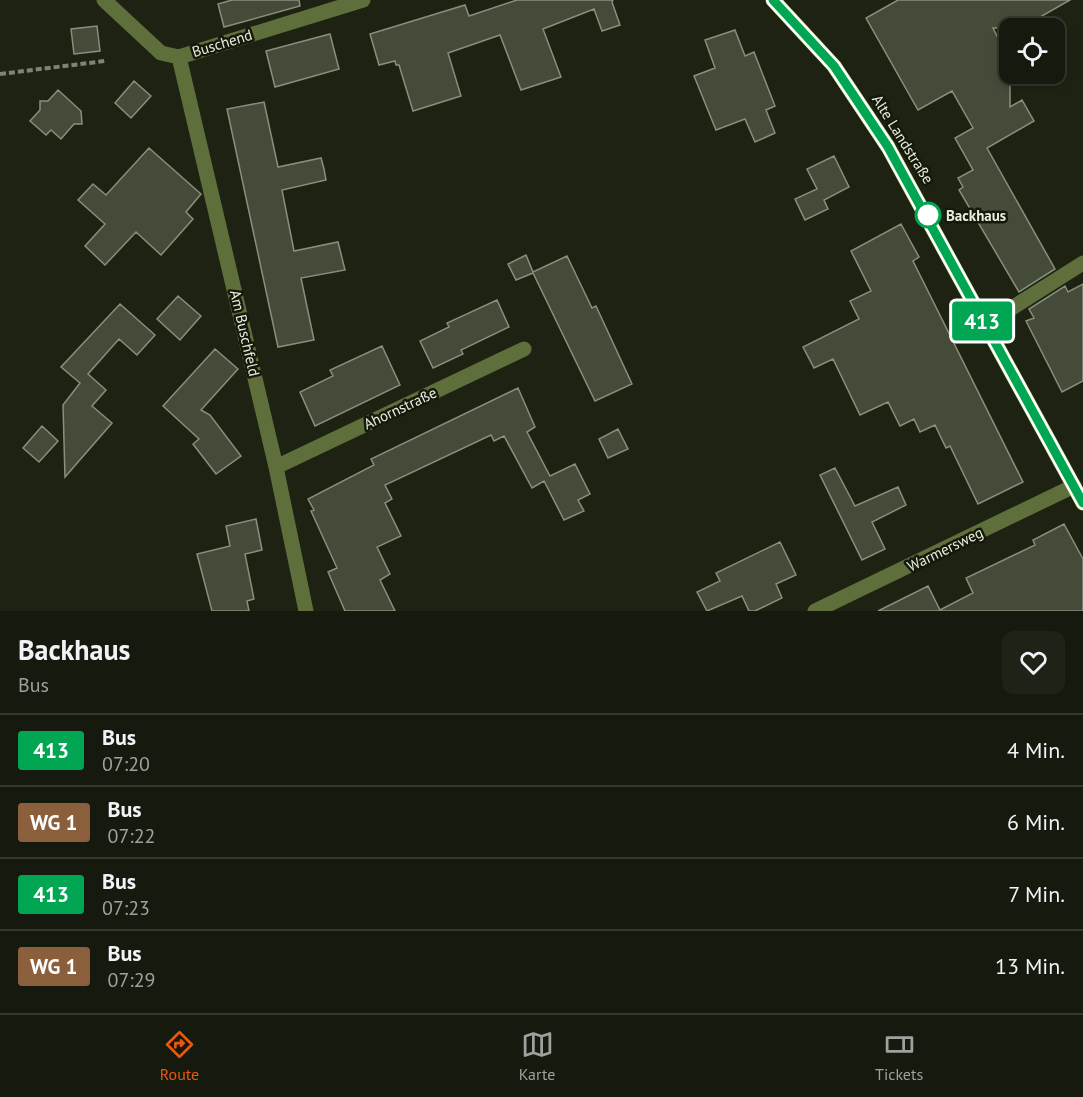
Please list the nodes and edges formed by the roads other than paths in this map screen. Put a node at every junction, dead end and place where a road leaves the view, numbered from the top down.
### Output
1 (104, 0) edge
2 (773, 0) edge
3 (358, 1) edge
4 (178, 57) junction
5 (1083, 262) edge
6 (984, 325) junction
7 (524, 349) dead end
8 (276, 467) junction
9 (1074, 486) junction
10 (1083, 503) edge
11 (306, 611) edge
12 (815, 611) edge

1 - 4 street, Buschend
2 - 6 main road, Alte Landstraße
3 - 4 street, Buschend
4 - 8 street, Am Buschfeld
5 - 6 street
6 - 9 main road, Alte Landstraße
7 - 8 street, Ahornstraße
8 - 11 street, Am Buschfeld
9 - 10 main road, Alte Landstraße
9 - 12 street, Warmersweg

